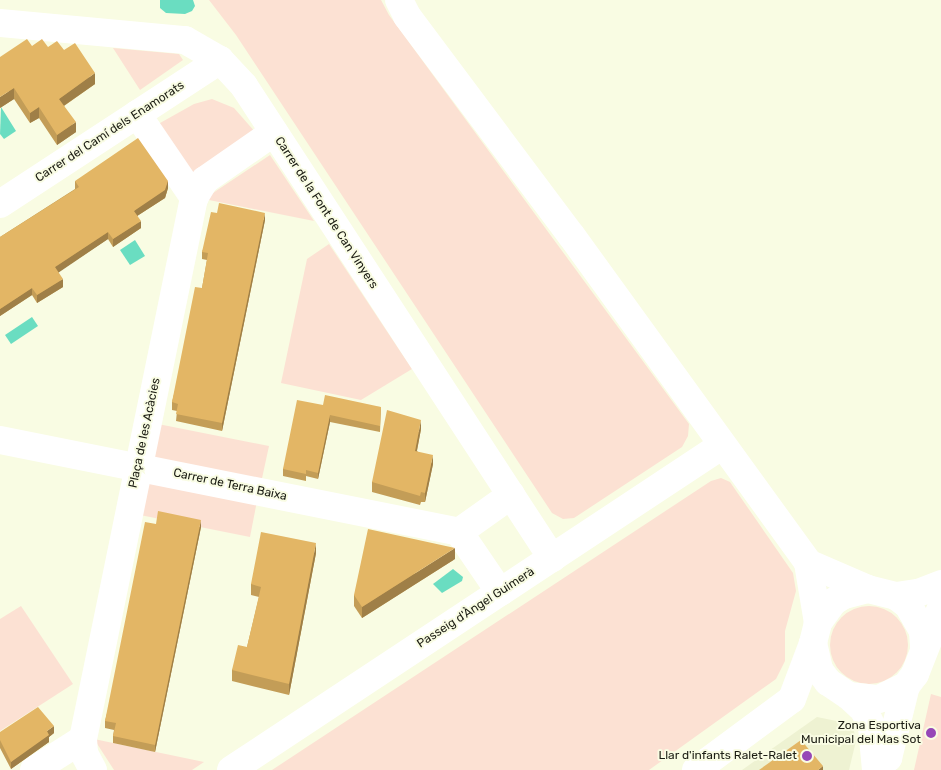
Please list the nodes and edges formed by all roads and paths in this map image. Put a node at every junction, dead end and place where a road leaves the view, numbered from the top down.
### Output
1 (399, 0) edge
2 (0, 23) edge
3 (220, 60) junction
4 (137, 114) junction
5 (274, 132) junction
6 (194, 198) junction
7 (0, 204) edge
8 (0, 440) edge
9 (721, 446) junction
10 (138, 466) junction
11 (511, 495) junction
12 (459, 532) junction
13 (552, 558) junction
14 (808, 563) junction
15 (941, 584) edge
16 (868, 589) junction
17 (500, 592) junction
18 (896, 596) junction
19 (941, 608) edge
20 (816, 633) junction
21 (924, 646) junction
22 (906, 686) junction
23 (844, 694) junction
24 (792, 699) junction
25 (83, 739) junction
26 (877, 768) edge
27 (34, 770) edge
28 (93, 770) edge
29 (231, 770) edge
30 (696, 770) edge

1 - 9 street
2 - 3 street, Carrer de la Font de Can Vinyers
3 - 4 street, Carrer del Camí dels Enamorats
3 - 5 street, Carrer de la Font de Can Vinyers
4 - 6 street
4 - 7 street, Carrer del Camí dels Enamorats
5 - 6 street, Plaça de les Acàcies
5 - 11 street, Carrer de la Font de Can Vinyers
6 - 10 street, Plaça de les Acàcies
8 - 10 street, Carrer de Terra Baixa
9 - 13 street, Passeig d'Àngel Guimerà
9 - 14 street
10 - 12 street, Carrer de Terra Baixa
10 - 25 street, Plaça de les Acàcies
11 - 12 street
11 - 13 street, Carrer de la Font de Can Vinyers
12 - 17 street
13 - 17 street, Passeig d'Àngel Guimerà
14 - 16 street
14 - 20 street
15 - 18 street
16 - 18 street
16 - 20 street
17 - 29 street, Passeig d'Àngel Guimerà
18 - 21 street
19 - 21 street
20 - 23 street
20 - 24 street
21 - 22 street
22 - 23 street
22 - 26 street
23 - 24 street
23 - 26 street
24 - 30 street
25 - 27 street
25 - 28 street, Plaça de les Acàcies

